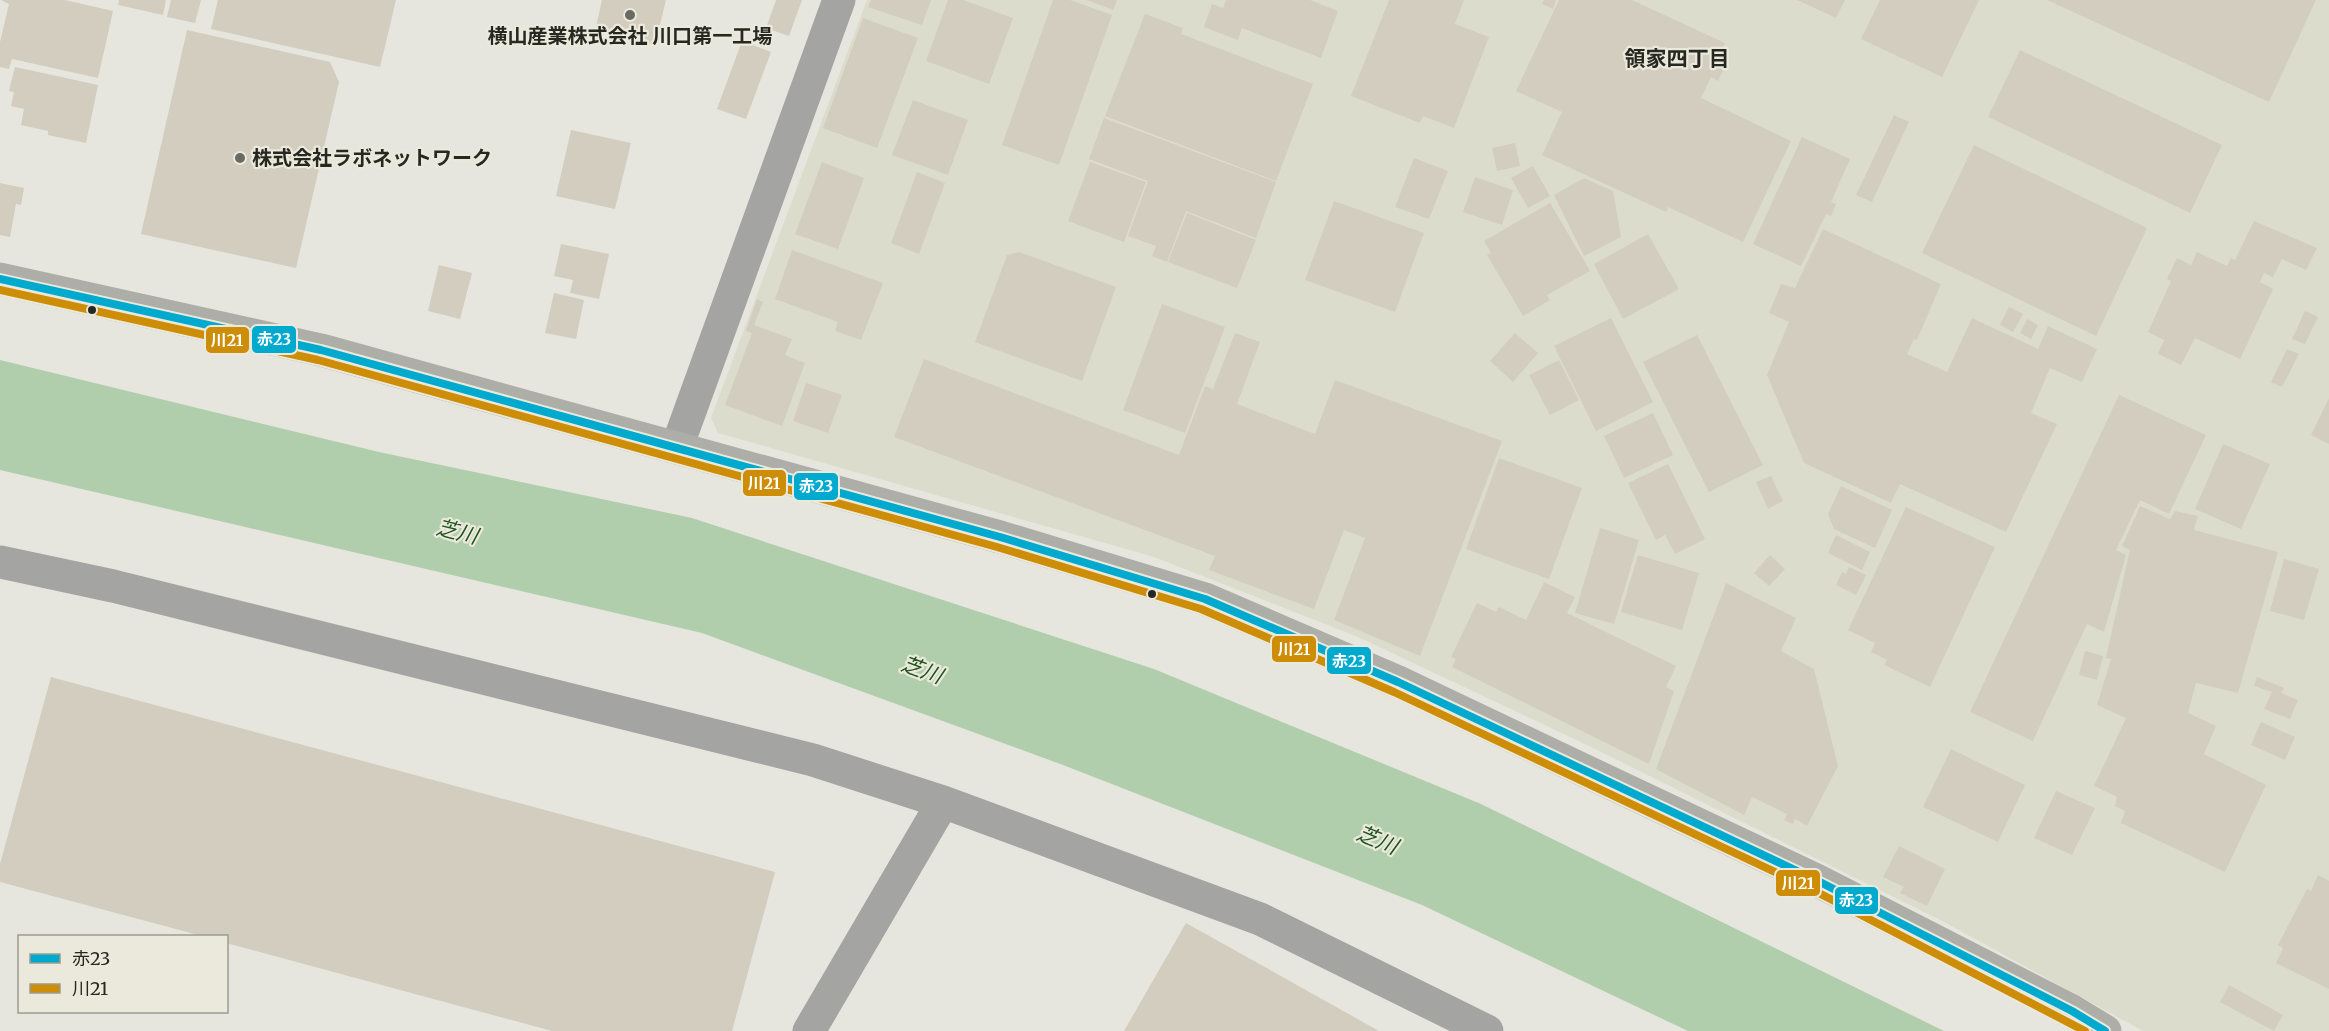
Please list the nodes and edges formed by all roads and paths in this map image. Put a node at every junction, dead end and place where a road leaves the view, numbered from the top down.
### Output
1 (839, 0) edge
2 (0, 279) edge
3 (677, 447) junction
4 (0, 562) edge
5 (943, 802) junction
6 (809, 1031) edge
7 (1486, 1031) edge
8 (2105, 1031) edge

1 - 3 street
2 - 3 street
3 - 8 street
4 - 5 street
5 - 6 street
5 - 7 street

